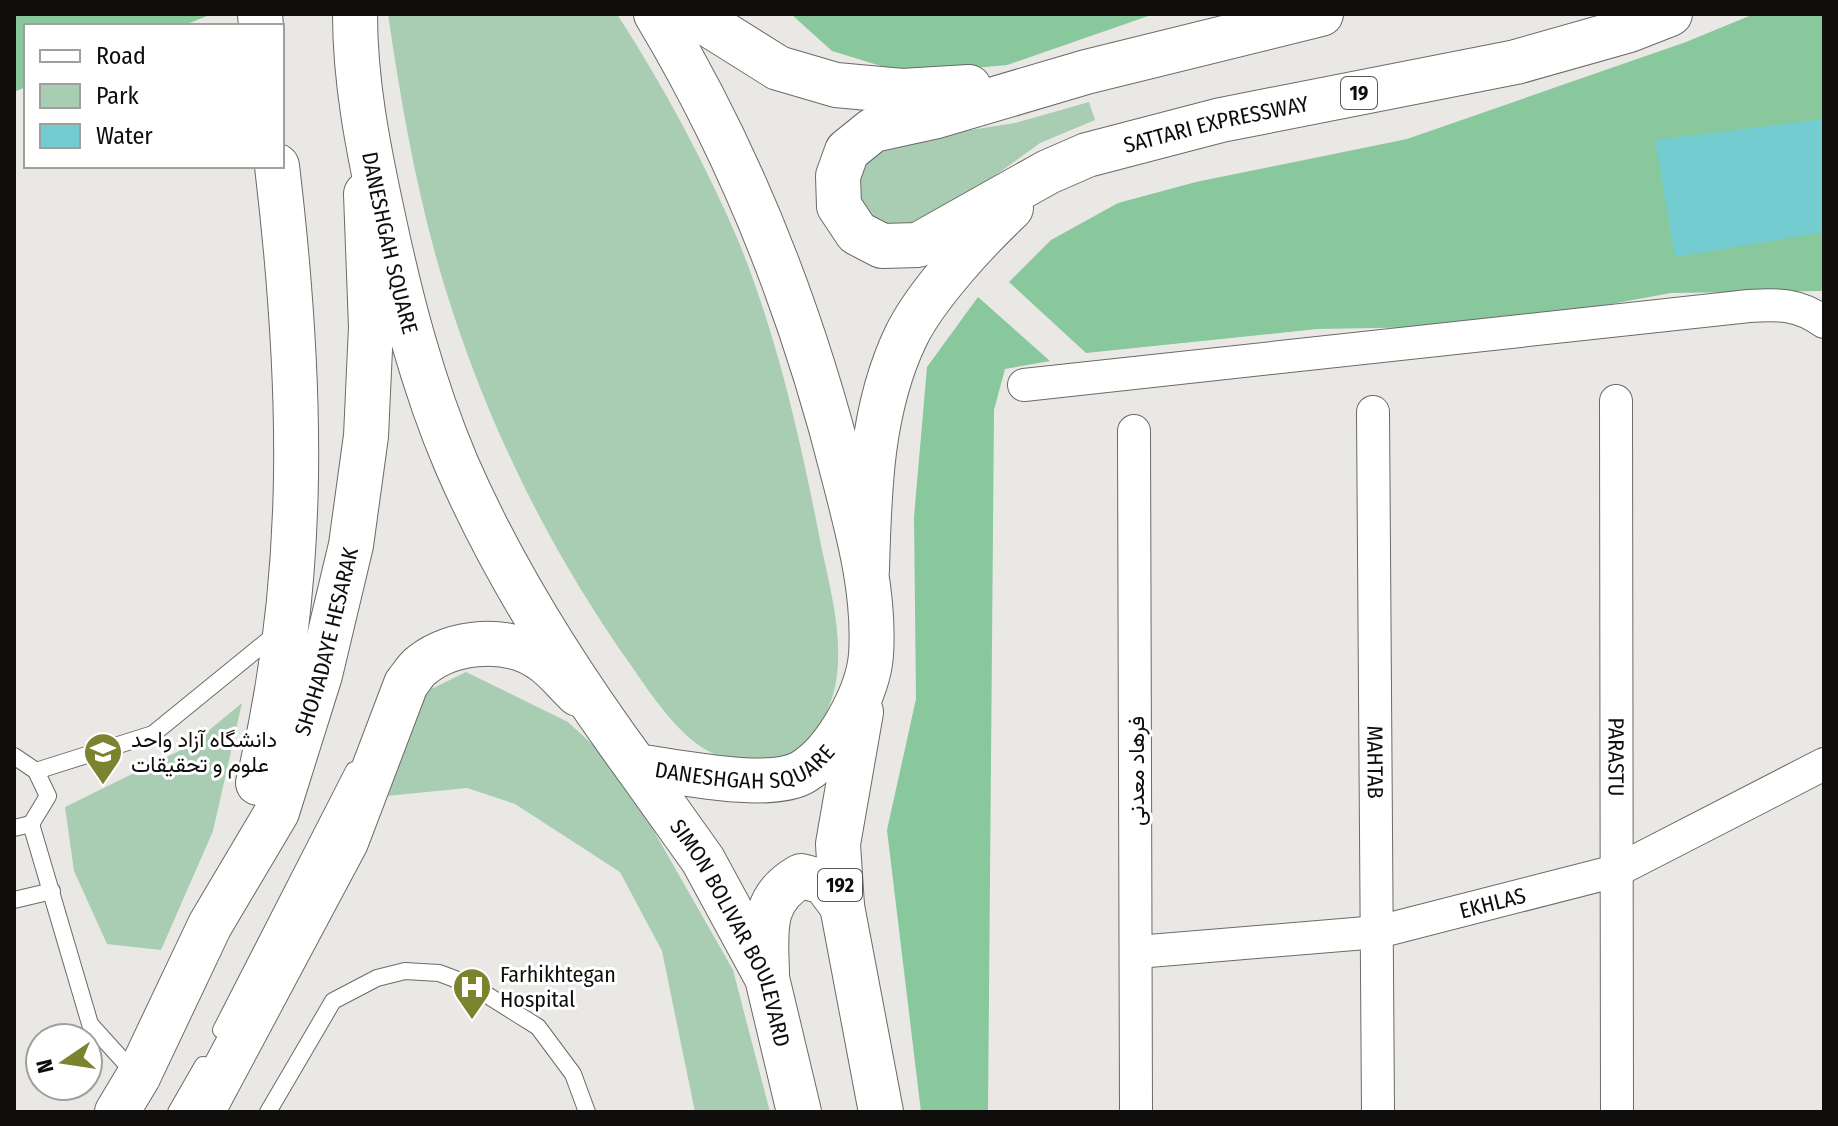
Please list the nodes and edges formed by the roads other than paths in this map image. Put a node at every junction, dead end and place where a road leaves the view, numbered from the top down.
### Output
1 (355, 14) edge
2 (656, 14) edge
3 (692, 14) edge
4 (1321, 14) edge
5 (1670, 14) edge
6 (1086, 72) junction
7 (364, 128) junction
8 (277, 168) edge
9 (1048, 172) junction
10 (1824, 322) edge
11 (1024, 385) dead end
12 (1616, 401) dead end
13 (1373, 412) dead end
14 (1134, 431) dead end
15 (867, 570) junction
16 (289, 623) junction
17 (871, 657) junction
18 (406, 684) junction
19 (597, 712) junction
20 (14, 756) edge
21 (1824, 764) edge
22 (636, 766) junction
23 (36, 771) junction
24 (31, 824) junction
25 (14, 828) edge
26 (1616, 871) junction
27 (52, 891) junction
28 (14, 900) edge
29 (842, 906) junction
30 (210, 925) junction
31 (1378, 932) junction
32 (1137, 952) junction
33 (767, 978) junction
34 (127, 1094) edge
35 (176, 1112) edge
36 (202, 1112) edge
37 (268, 1112) edge
38 (587, 1112) edge
39 (799, 1112) edge
40 (881, 1112) edge
41 (1136, 1112) edge
42 (1378, 1112) edge
43 (1617, 1112) edge

1 - 7 main road, DANESHGAH SQUARE
2 - 15 main road, DANESHGAH SQUARE
3 - 6 main road
4 - 6 main road
5 - 9 main road, SATTARI EXPRESSWAY / 19
6 - 9 main road, SATTARI EXPRESSWAY / 19
7 - 19 main road, DANESHGAH SQUARE
7 - 30 main road, SHOHADAYE HESARAK
8 - 16 main road
9 - 15 main road
10 - 11 street
12 - 26 street, PARASTU
13 - 31 street, MAHTAB
14 - 32 street, فرهاد معدنی
15 - 17 main road, DANESHGAH SQUARE
16 - 23 lane
16 - 30 main road
17 - 22 main road, DANESHGAH SQUARE
17 - 29 main road, 192
18 - 19 main road
18 - 35 lane
18 - 36 main road
19 - 22 main road, DANESHGAH SQUARE
20 - 23 lane
21 - 26 street, EKHLAS
22 - 33 main road, SIMON BOLIVAR BOULEVARD
23 - 24 lane
24 - 25 lane
24 - 27 lane
26 - 31 street, EKHLAS
26 - 43 street, PARASTU
27 - 28 lane
27 - 34 lane
29 - 33 main road
29 - 40 main road, 192
30 - 34 main road, SHOHADAYE HESARAK
31 - 32 street, EKHLAS
31 - 42 street, MAHTAB
32 - 41 street, فرهاد معدنی
33 - 39 main road, SIMON BOLIVAR BOULEVARD
37 - 38 lane

